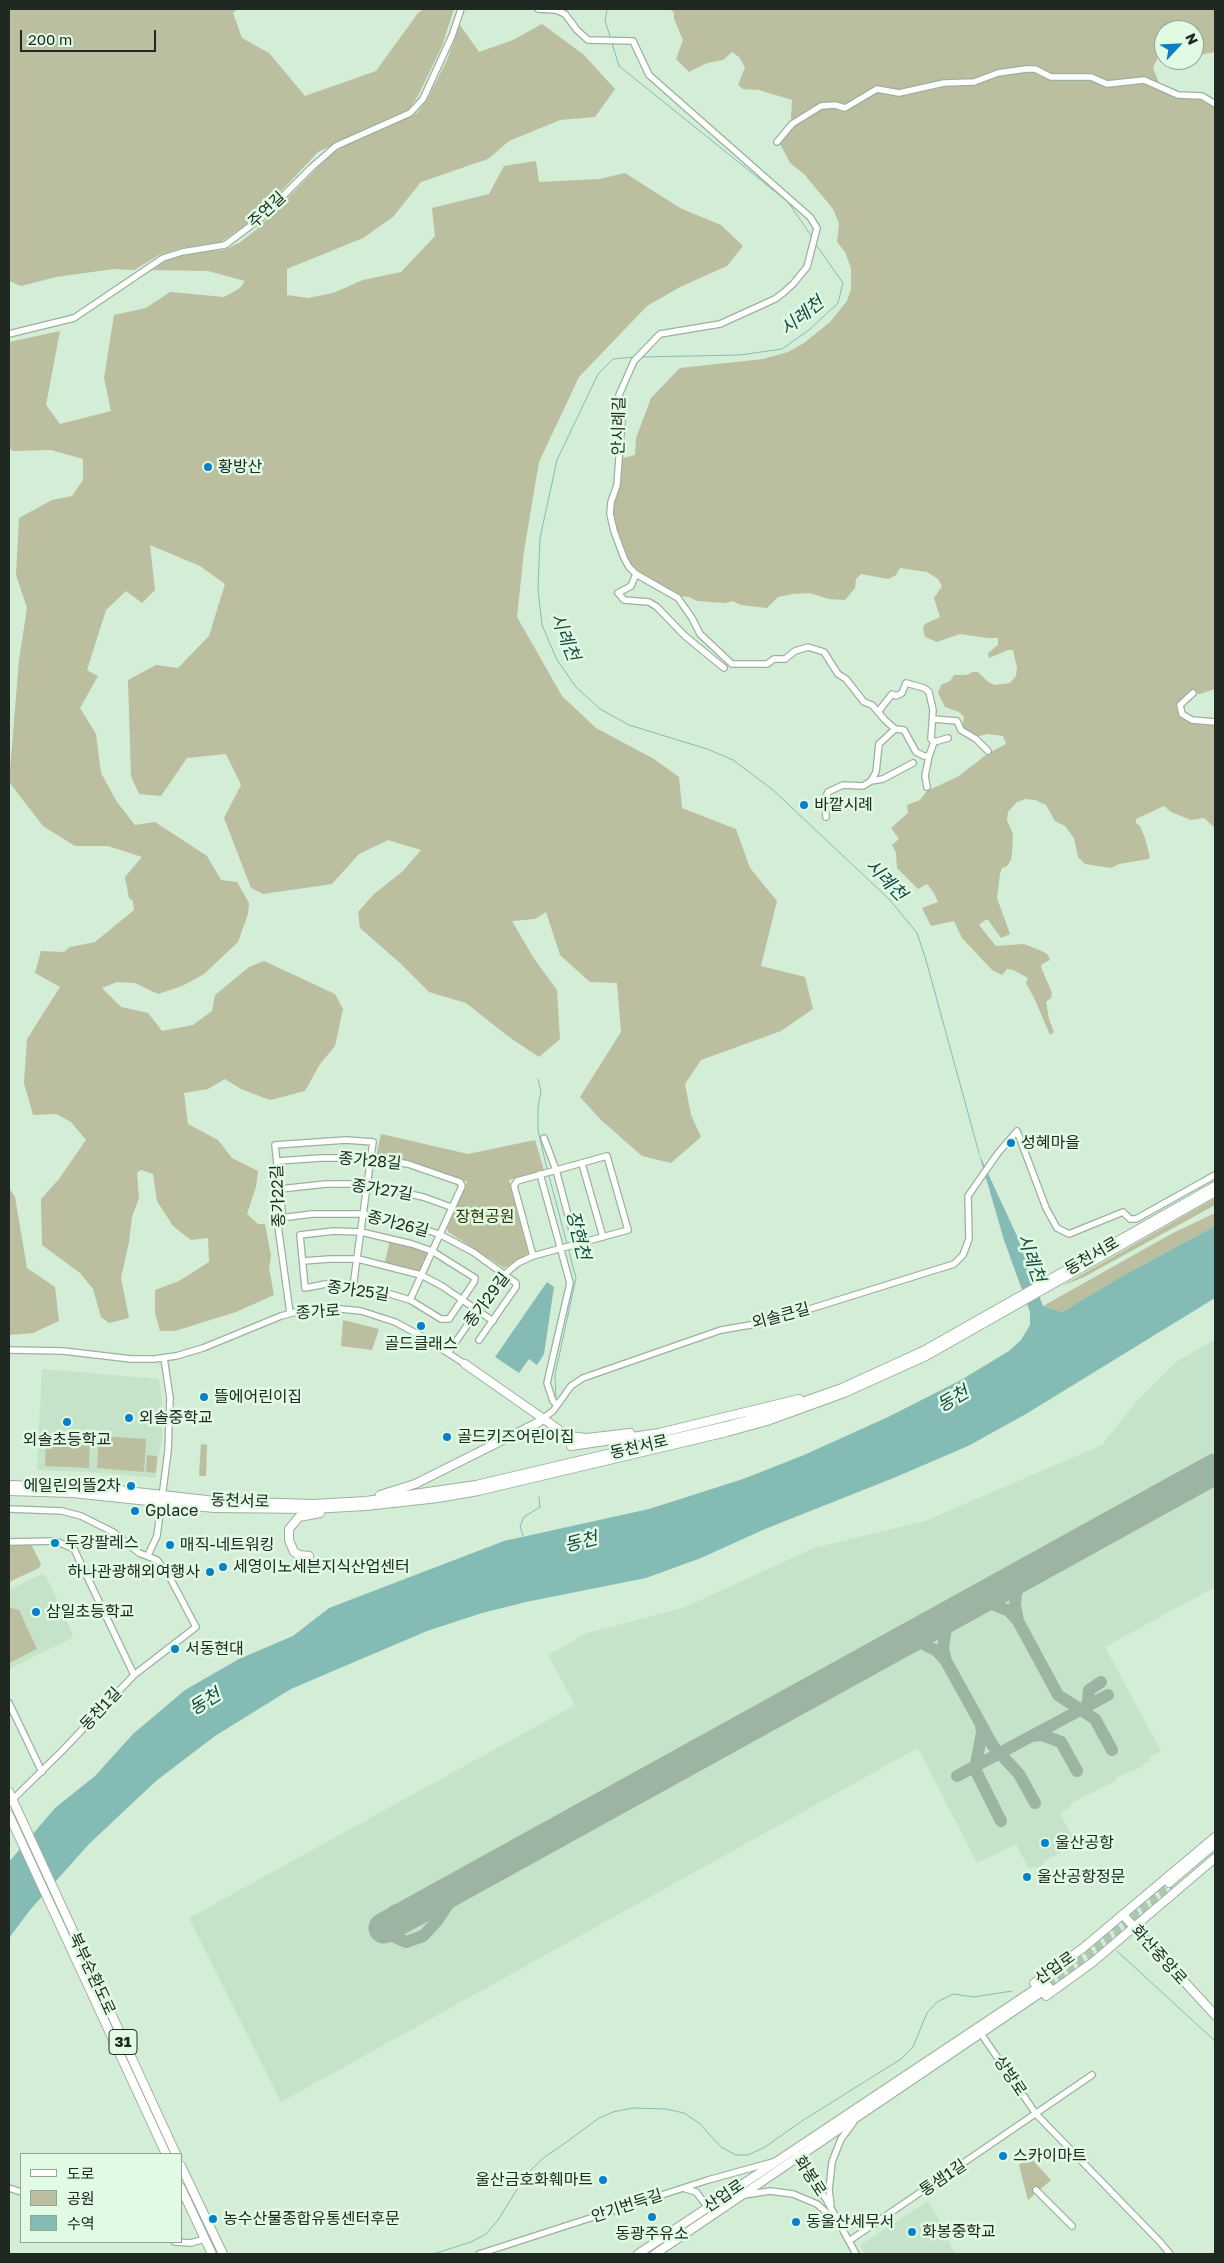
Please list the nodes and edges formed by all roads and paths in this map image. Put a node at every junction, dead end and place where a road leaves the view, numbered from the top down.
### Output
1 (461, 9) edge
2 (538, 9) edge
3 (1215, 104) edge
4 (777, 142) dead end
5 (9, 334) edge
6 (636, 574) junction
7 (724, 668) dead end
8 (1193, 693) dead end
9 (878, 712) junction
10 (933, 719) junction
11 (1215, 722) edge
12 (896, 728) junction
13 (948, 738) dead end
14 (934, 742) junction
15 (988, 751) dead end
16 (929, 756) junction
17 (913, 763) dead end
18 (871, 781) junction
19 (927, 787) dead end
20 (826, 817) dead end
21 (544, 1138) dead end
22 (370, 1158) junction
23 (277, 1161) junction
24 (582, 1164) junction
25 (554, 1170) junction
26 (541, 1174) junction
27 (1215, 1175) edge
28 (366, 1184) junction
29 (1215, 1186) edge
30 (280, 1189) junction
31 (1215, 1192) edge
32 (451, 1208) junction
33 (363, 1214) junction
34 (281, 1218) junction
35 (361, 1232) junction
36 (441, 1235) junction
37 (603, 1237) junction
38 (575, 1245) junction
39 (561, 1249) junction
40 (432, 1251) junction
41 (533, 1256) junction
42 (358, 1259) junction
43 (302, 1261) junction
44 (505, 1273) junction
45 (421, 1275) junction
46 (1049, 1284) junction
47 (353, 1287) junction
48 (462, 1299) junction
49 (410, 1300) junction
50 (477, 1310) junction
51 (1001, 1311) junction
52 (290, 1313) junction
53 (492, 1320) junction
54 (479, 1340) dead end
55 (9, 1350) edge
56 (448, 1353) junction
57 (164, 1358) junction
58 (465, 1364) joint
59 (842, 1388) junction
60 (557, 1405) junction
61 (543, 1422) junction
62 (704, 1422) junction
63 (571, 1446) dead end
64 (9, 1485) edge
65 (9, 1491) edge
66 (162, 1499) junction
67 (348, 1502) junction
68 (366, 1506) junction
69 (9, 1509) edge
70 (9, 1542) edge
71 (148, 1555) junction
72 (309, 1556) dead end
73 (134, 1675) junction
74 (9, 1704) edge
75 (42, 1772) junction
76 (10, 1798) edge
77 (9, 1815) edge
78 (1215, 1837) edge
79 (1215, 1844) edge
80 (1215, 1853) edge
81 (1215, 1858) edge
82 (1123, 1915) junction
83 (1134, 1927) junction
84 (1215, 2015) edge
85 (984, 2038) junction
86 (1092, 2075) dead end
87 (886, 2088) junction
88 (891, 2096) junction
89 (1036, 2114) junction
90 (856, 2120) junction
91 (793, 2150) junction
92 (166, 2153) edge
93 (176, 2153) edge
94 (799, 2158) junction
95 (776, 2161) junction
96 (182, 2168) edge
97 (684, 2188) junction
98 (182, 2190) edge
99 (1036, 2190) dead end
100 (744, 2195) junction
101 (708, 2206) junction
102 (834, 2214) junction
103 (714, 2215) junction
104 (838, 2223) junction
105 (1072, 2226) dead end
106 (204, 2239) junction
107 (850, 2241) junction
108 (182, 2242) edge
109 (212, 2254) edge
110 (223, 2254) edge
111 (479, 2254) edge
112 (638, 2254) edge
113 (655, 2254) edge
114 (856, 2254) edge
115 (1170, 2254) edge

1 - 5 street, 주연길
2 - 6 street, 안시례길
3 - 4 street
6 - 7 street
6 - 9 street, 안시례길
8 - 11 street
9 - 10 street
9 - 12 street, 안시례길
10 - 14 street
10 - 15 street
12 - 16 street, 안시례길
12 - 18 street
13 - 14 street
14 - 16 street
16 - 19 street
17 - 18 street
18 - 20 street
21 - 25 street
22 - 23 street, 종가28길
22 - 23 street, 종가22길
22 - 28 street
22 - 32 street, 종가28길
23 - 30 street, 종가22길
24 - 25 street, 종가29길
24 - 37 street
24 - 37 street, 종가29길
25 - 26 street, 종가29길
25 - 38 street
26 - 39 street
26 - 41 street, 종가29길
27 - 60 street, 외솔큰길
28 - 30 street, 종가27길
28 - 32 street, 종가27길
28 - 33 street
29 - 46 main road, 동천서로
30 - 34 street, 종가22길
31 - 46 main road, 동천서로
32 - 36 street
33 - 34 street, 종가26길
33 - 35 street
33 - 36 street, 종가26길
34 - 52 street, 종가22길
35 - 40 street
35 - 42 street
35 - 43 street
36 - 40 street
36 - 44 street, 종가26길
37 - 38 street, 종가29길
38 - 39 street, 종가29길
39 - 41 street, 종가29길
39 - 60 street
40 - 45 street
40 - 48 street
41 - 44 street, 종가29길
42 - 43 street, 종가25길
42 - 45 street, 종가25길
42 - 47 street
43 - 47 street, 종가25길
44 - 50 street, 종가29길
44 - 53 street
45 - 48 street, 종가25길
45 - 49 street
46 - 51 main road, 동천서로
47 - 49 street, 종가25길
48 - 49 street, 종가25길
48 - 50 street, 종가25길
50 - 53 street, 종가25길
50 - 56 street, 종가29길
51 - 59 main road, 동천서로
51 - 68 main road, 동천서로
52 - 56 street, 종가로
52 - 57 street, 종가로
53 - 54 street
55 - 57 street, 종가로
56 - 58 street, 종가로
57 - 66 street
58 - 61 main road
59 - 62 main road
59 - 67 main road, 동천서로
60 - 61 street, 외솔큰길
61 - 62 main road
61 - 67 main road
62 - 63 main road
64 - 66 main road, 동천서로
65 - 66 main road, 동천서로
66 - 67 main road, 동천서로
66 - 68 main road, 동천서로
66 - 71 street
68 - 72 main road
69 - 71 street
70 - 73 street
71 - 73 street, 동천1길
73 - 75 street, 동천1길
74 - 75 street
75 - 76 street, 동천1길
76 - 93 main road, 북부순환도로 / 31
77 - 92 main road, 북부순환도로 / 31
78 - 82 main road, 산업로
79 - 80 main road
81 - 83 main road, 산업로
82 - 83 main road, 화산중앙로
82 - 87 main road, 산업로
83 - 84 main road, 화산중앙로
83 - 85 main road, 산업로
85 - 88 main road, 산업로
85 - 89 street, 상방로
86 - 89 street, 통샘1길
87 - 88 main road, 산업로
87 - 91 main road, 산업로
88 - 90 main road, 산업로
89 - 107 street, 통샘1길
89 - 115 street, 상방로
90 - 94 main road, 산업로
90 - 102 street
91 - 94 street, 화봉로
91 - 95 main road, 산업로
94 - 100 main road, 산업로
94 - 102 street, 화봉로
95 - 97 street, 안기번득길
95 - 101 main road, 산업로
96 - 110 main road
97 - 101 street
97 - 111 street, 안기번득길
98 - 106 main road
99 - 105 street
100 - 103 main road, 산업로
100 - 104 street
101 - 103 street
101 - 112 main road, 산업로
102 - 104 street, 화봉로
103 - 113 main road, 산업로
104 - 107 street, 화봉로
106 - 108 street
106 - 109 main road
107 - 114 street, 화봉로

